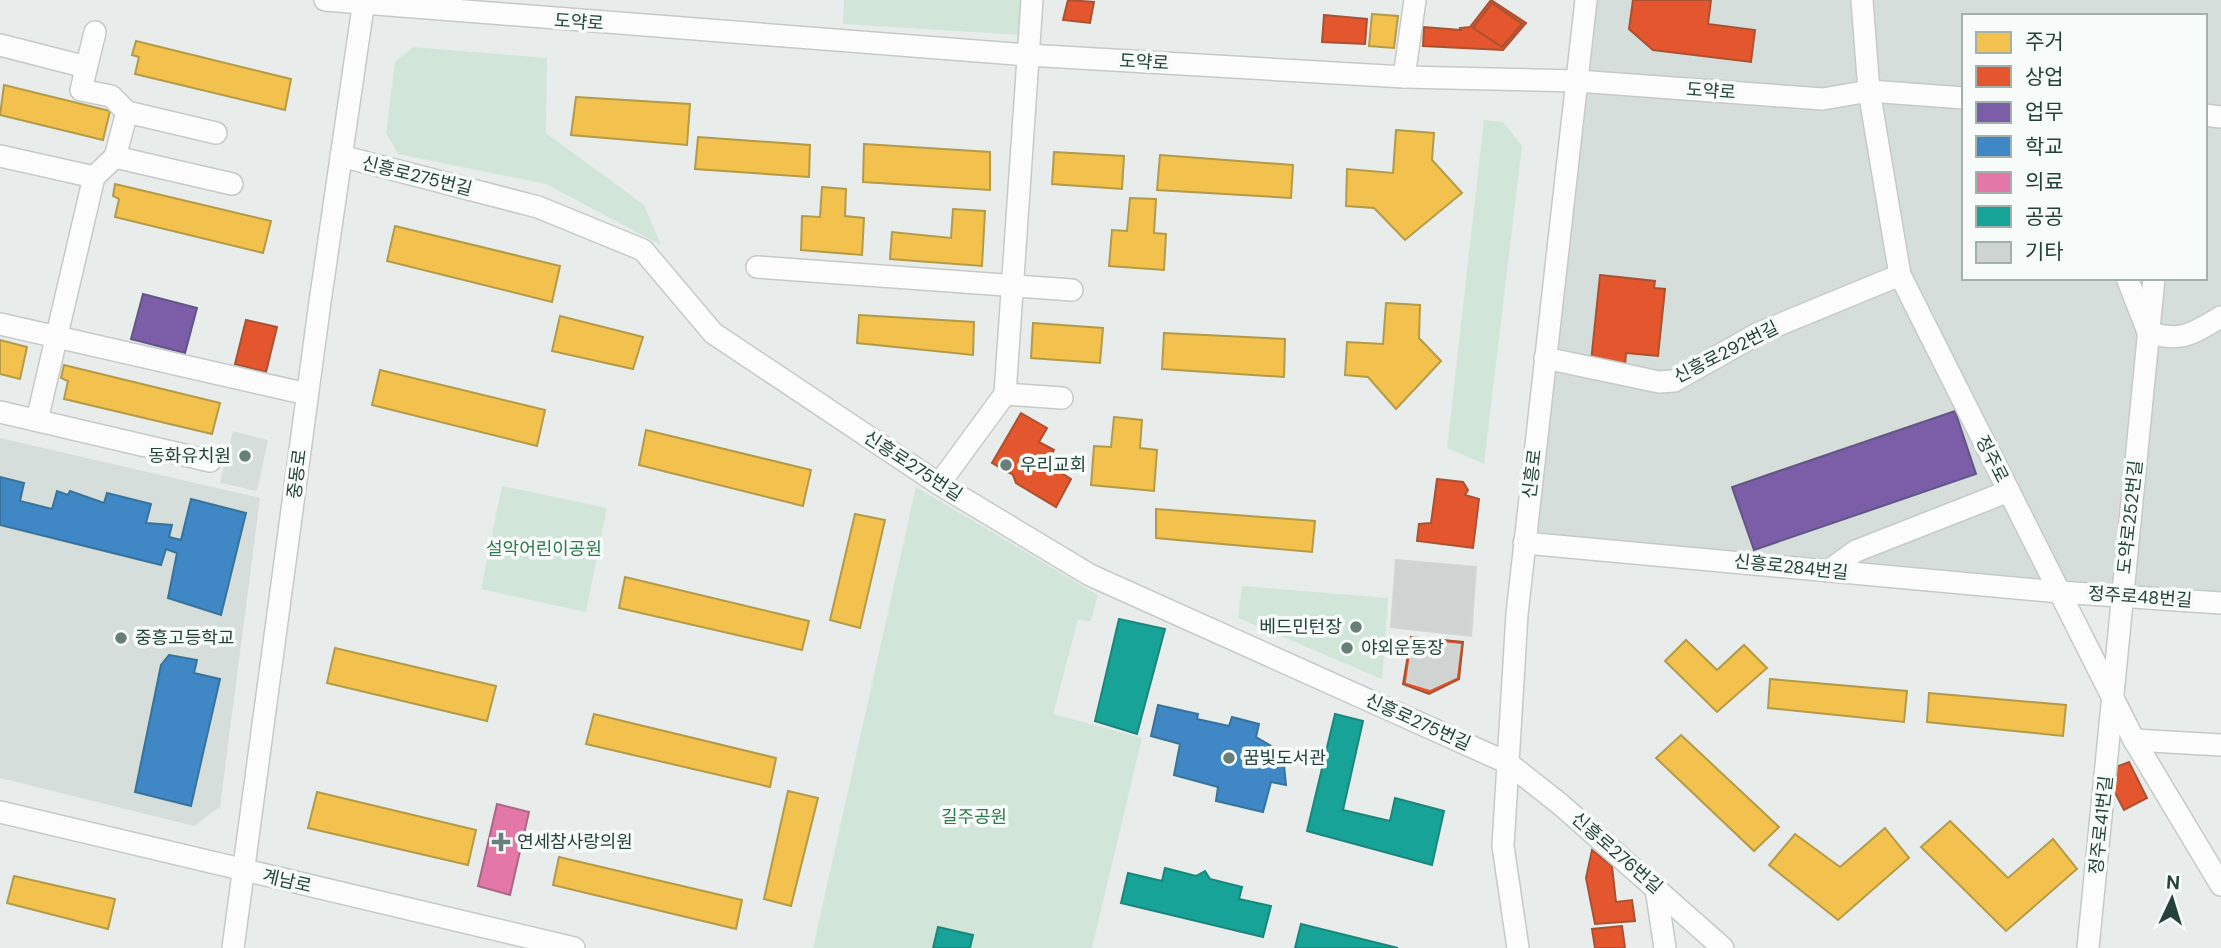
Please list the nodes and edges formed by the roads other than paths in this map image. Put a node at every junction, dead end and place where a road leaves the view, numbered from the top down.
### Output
1 (325, 0) edge
2 (1032, 0) edge
3 (1415, 0) edge
4 (1586, 0) edge
5 (1862, 0) edge
6 (364, 1) edge
7 (555, 10) edge
8 (95, 32) dead end
9 (0, 45) edge
10 (1027, 55) junction
11 (86, 67) junction
12 (1404, 77) junction
13 (1577, 81) junction
14 (1870, 90) junction
15 (1962, 98) edge
16 (127, 112) junction
17 (216, 133) dead end
18 (0, 156) edge
19 (341, 156) junction
20 (115, 157) junction
21 (94, 177) junction
22 (232, 184) dead end
23 (757, 267) dead end
24 (1900, 275) junction
25 (2128, 280) edge
26 (2154, 280) edge
27 (1012, 285) junction
28 (1072, 290) dead end
29 (2221, 317) edge
30 (0, 324) edge
31 (2148, 332) junction
32 (58, 336) junction
33 (1545, 358) junction
34 (307, 394) junction
35 (1004, 394) junction
36 (1062, 398) dead end
37 (0, 412) edge
38 (37, 420) junction
39 (210, 461) dead end
40 (939, 484) junction
41 (2009, 491) junction
42 (1524, 543) junction
43 (1828, 571) junction
44 (2059, 592) junction
45 (2122, 596) junction
46 (2221, 603) edge
47 (2115, 702) junction
48 (2134, 740) junction
49 (2221, 745) edge
50 (1508, 763) junction
51 (0, 812) edge
52 (244, 870) junction
53 (2221, 885) edge
54 (1656, 888) junction
55 (2090, 947) edge
56 (233, 948) edge
57 (574, 948) edge
58 (1518, 948) edge
59 (1665, 948) edge
60 (1723, 948) edge

1 - 6 street, 도약로
2 - 10 street
3 - 12 street
4 - 13 street, 신흥로
5 - 14 street, 정주로
6 - 7 street, 도약로
6 - 19 street, 중동로
7 - 10 street, 도약로
8 - 11 street
9 - 11 street
10 - 12 street, 도약로
10 - 27 street
11 - 16 street
12 - 13 street, 도약로
13 - 14 street, 도약로
13 - 33 street, 신흥로
14 - 15 street, 도약로
14 - 24 street, 정주로
16 - 17 street
16 - 20 street
18 - 21 street
19 - 34 street, 중동로
19 - 40 street, 신흥로275번길
20 - 21 street
20 - 22 street
21 - 32 street
23 - 27 street
24 - 33 street, 신흥로292번길
24 - 41 street, 정주로
25 - 31 street
26 - 31 street, 도약로252번길
27 - 28 street
27 - 35 street
29 - 31 street
30 - 32 street
31 - 45 street, 도약로252번길
32 - 34 street
32 - 38 street
33 - 42 street, 신흥로
34 - 52 street, 중동로
35 - 36 street
35 - 40 street
37 - 38 street
38 - 39 street
40 - 50 street, 신흥로275번길
41 - 43 street
41 - 44 street, 정주로
42 - 43 street, 신흥로284번길
42 - 50 street, 신흥로
43 - 44 street, 신흥로284번길
44 - 45 street, 정주로48번길
44 - 47 street, 정주로
45 - 46 street, 정주로48번길
45 - 47 street, 도약로252번길
47 - 48 street, 정주로
47 - 55 street, 정주로41번길
48 - 49 street
48 - 53 street, 정주로
50 - 54 street, 신흥로276번길
50 - 58 street, 신흥로
51 - 52 street, 계남로
52 - 56 street, 중동로
52 - 57 street, 계남로
54 - 59 street
54 - 60 street, 신흥로276번길

